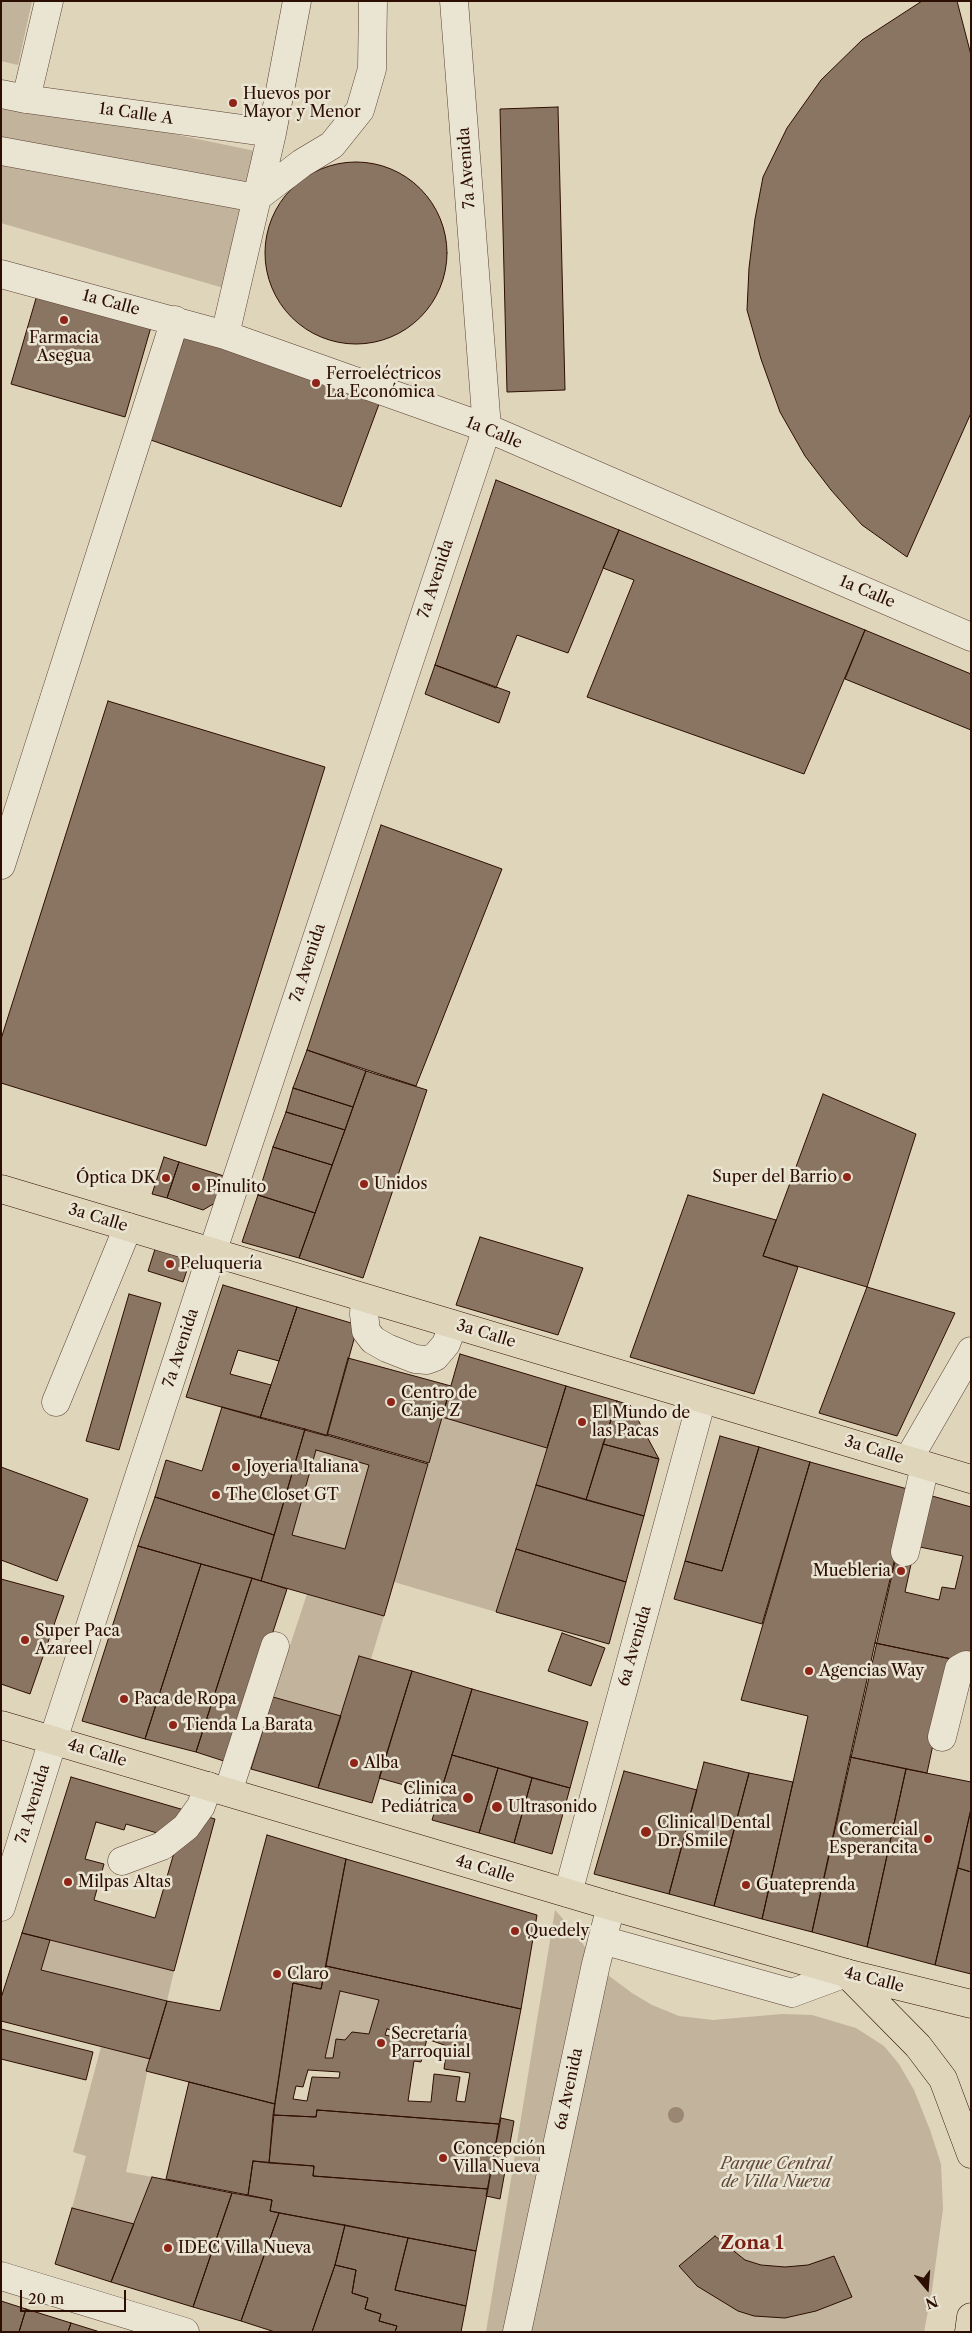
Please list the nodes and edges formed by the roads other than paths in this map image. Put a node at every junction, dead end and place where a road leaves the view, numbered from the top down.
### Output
1 (49, 1) edge
2 (297, 1) edge
3 (373, 1) edge
4 (454, 1) edge
5 (13, 97) edge
6 (272, 133) junction
7 (1, 151) edge
8 (256, 198) junction
9 (1, 274) edge
10 (176, 320) junction
11 (225, 335) junction
12 (487, 428) junction
13 (971, 637) edge
14 (2, 865) edge
15 (1, 1189) edge
16 (128, 1227) junction
17 (212, 1253) junction
18 (365, 1299) junction
19 (453, 1325) junction
20 (971, 1351) edge
21 (702, 1399) junction
22 (56, 1402) dead end
23 (917, 1463) junction
24 (971, 1479) edge
25 (905, 1552) dead end
26 (275, 1646) dead end
27 (971, 1666) edge
28 (1, 1725) edge
29 (942, 1737) dead end
30 (52, 1740) junction
31 (218, 1789) junction
32 (122, 1861) dead end
33 (568, 1893) junction
34 (611, 1906) junction
35 (1, 1907) edge
36 (602, 1940) junction
37 (846, 1973) junction
38 (971, 2004) edge
39 (971, 2154) edge
40 (1, 2276) edge
41 (971, 2317) edge
42 (185, 2332) edge
43 (517, 2332) edge
44 (968, 2332) edge

1 - 5 street
2 - 6 street
3 - 8 street
4 - 12 street, 7a Avenida
5 - 6 street, 1a Calle A
6 - 8 street
7 - 8 street
8 - 11 street
9 - 10 street, 1a Calle
10 - 11 street, 1a Calle
10 - 14 street
11 - 12 street, 1a Calle
12 - 13 street, 1a Calle
12 - 17 street, 7a Avenida
15 - 16 main road, 3a Calle
16 - 17 main road, 3a Calle
16 - 22 street
17 - 18 main road, 3a Calle
17 - 30 street, 7a Avenida
18 - 19 main road, 3a Calle
18 - 19 street
19 - 21 main road, 3a Calle
20 - 23 street
21 - 23 main road, 3a Calle
21 - 33 street, 6a Avenida
23 - 24 main road, 3a Calle
23 - 25 street
26 - 31 street
27 - 29 street
28 - 30 main road, 4a Calle
30 - 31 main road, 4a Calle
30 - 35 street, 7a Avenida
31 - 32 street
31 - 33 main road, 4a Calle
33 - 34 main road, 4a Calle
34 - 36 street, 6a Avenida
34 - 37 main road, 4a Calle
36 - 37 street
36 - 43 street, 6a Avenida
37 - 38 main road, 4a Calle
37 - 39 main road
40 - 42 street
41 - 44 main road

